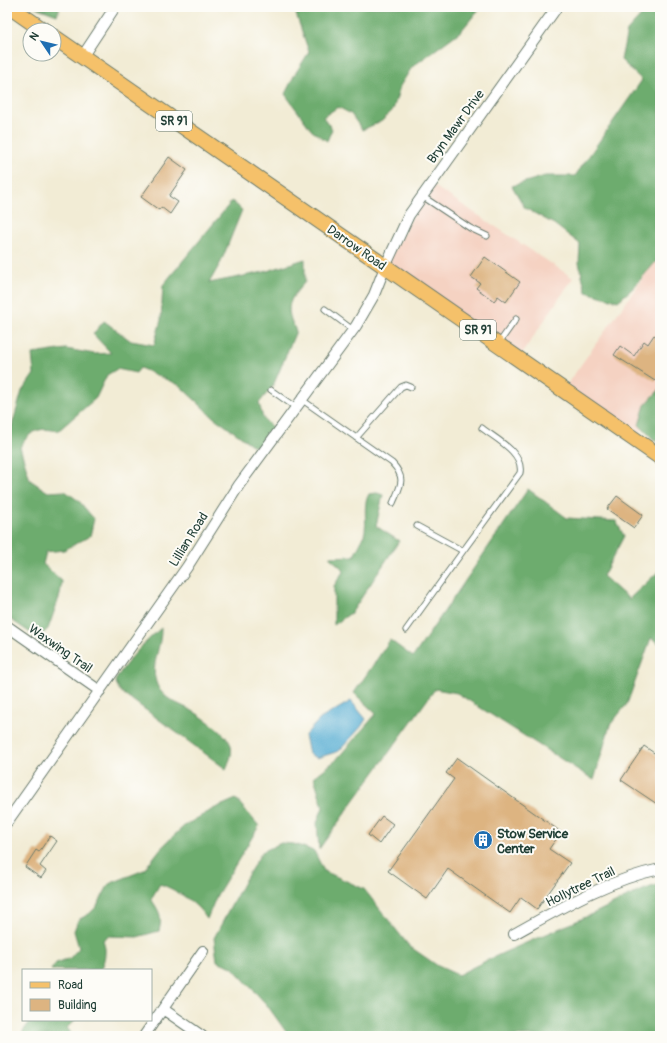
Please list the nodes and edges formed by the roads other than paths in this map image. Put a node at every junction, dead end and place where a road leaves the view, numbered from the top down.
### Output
1 (10, 7) edge
2 (115, 7) edge
3 (557, 7) edge
4 (32, 22) edge
5 (62, 43) edge
6 (82, 57) junction
7 (422, 196) junction
8 (487, 236) dead end
9 (385, 267) junction
10 (325, 308) dead end
11 (516, 319) dead end
12 (353, 330) junction
13 (498, 344) junction
14 (412, 387) dead end
15 (271, 390) dead end
16 (298, 403) junction
17 (482, 428) dead end
18 (356, 438) junction
19 (660, 457) edge
20 (393, 503) dead end
21 (417, 526) dead end
22 (463, 551) junction
23 (7, 626) edge
24 (406, 630) dead end
25 (100, 691) junction
26 (7, 822) edge
27 (660, 869) edge
28 (514, 934) dead end
29 (203, 951) dead end
30 (162, 1009) junction
31 (144, 1036) edge
32 (202, 1036) edge

1 - 4 main road
2 - 6 street
3 - 7 street, Bryn Mawr Drive
5 - 6 main road, Darrow Road / SR 91
6 - 9 main road, Darrow Road / SR 91
7 - 8 lane
7 - 9 street, Bryn Mawr Drive
9 - 12 street, Lillian Road
9 - 13 main road, Darrow Road / SR 91
10 - 12 lane
11 - 13 lane
12 - 16 street, Lillian Road
13 - 19 main road, Darrow Road / SR 91
14 - 18 lane
15 - 16 lane
16 - 18 lane
16 - 25 street, Lillian Road
17 - 22 lane
18 - 20 lane
21 - 22 lane
22 - 24 lane
23 - 25 street, Waxwing Trail
25 - 26 street, Lillian Road
27 - 28 street, Hollytree Trail
29 - 30 street
30 - 31 street
30 - 32 street

